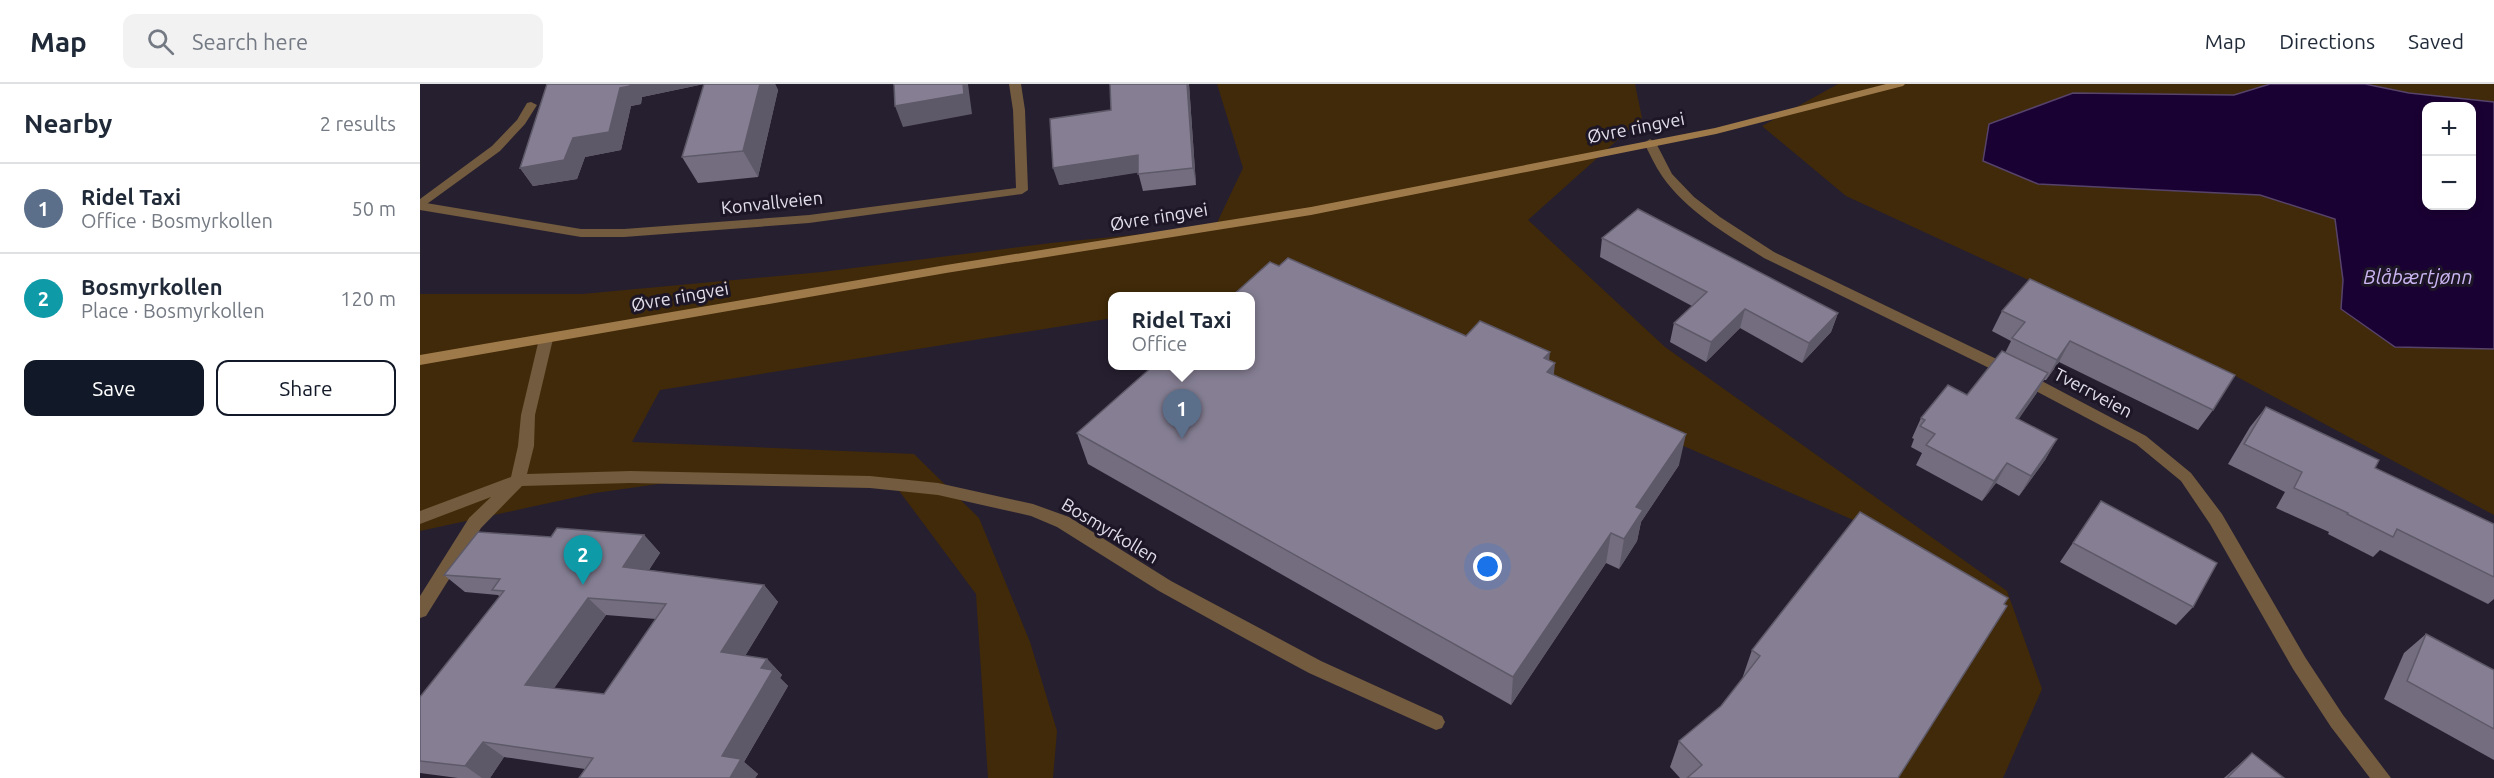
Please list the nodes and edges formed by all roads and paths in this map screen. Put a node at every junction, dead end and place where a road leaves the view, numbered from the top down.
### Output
1 (1015, 84) edge
2 (1899, 84) edge
3 (531, 105) dead end
4 (1650, 143) junction
5 (420, 206) edge
6 (546, 339) junction
7 (420, 360) edge
8 (519, 480) junction
9 (420, 518) edge
10 (420, 611) edge
11 (1436, 722) dead end
12 (2382, 778) edge

1 - 5 street, Konvallveien
2 - 4 street, Øvre ringvei
3 - 5 street, Konvallveien
4 - 6 street, Øvre ringvei
4 - 12 street, Tverrveien
6 - 7 street, Øvre ringvei
6 - 8 street
8 - 9 street, Bosmyrkollen
8 - 10 street
8 - 11 street, Bosmyrkollen

